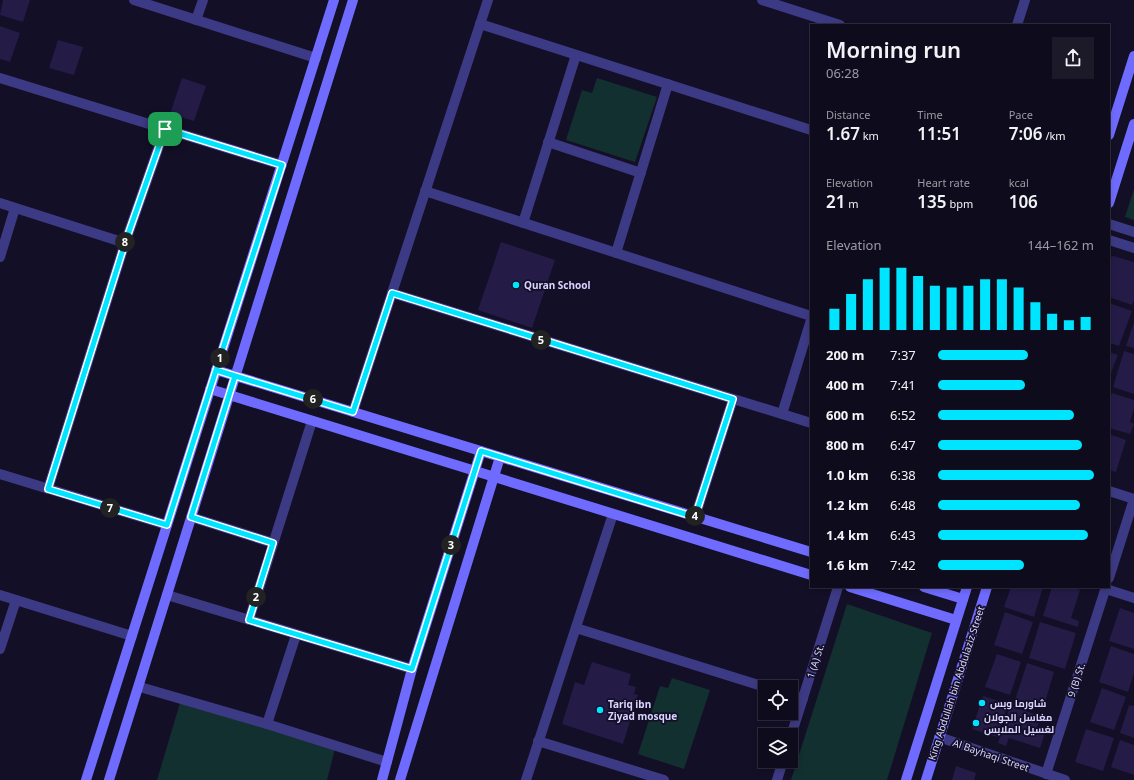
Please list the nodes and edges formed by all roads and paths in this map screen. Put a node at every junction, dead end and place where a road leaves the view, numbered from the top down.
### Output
1 (134, 0) edge
2 (203, 0) edge
3 (334, 0) edge
4 (353, 0) edge
5 (488, 0) edge
6 (762, 0) edge
7 (1025, 0) edge
8 (196, 20) junction
9 (480, 24) junction
10 (837, 24) edge
11 (1017, 24) edge
12 (576, 55) junction
13 (1134, 56) edge
14 (316, 58) junction
15 (0, 78) edge
16 (668, 84) junction
17 (1134, 124) edge
18 (165, 129) junction
19 (810, 130) edge
20 (1110, 132) edge
21 (548, 142) junction
22 (282, 165) junction
23 (641, 173) junction
24 (425, 191) junction
25 (1110, 200) edge
26 (0, 203) edge
27 (15, 208) junction
28 (523, 223) junction
29 (1110, 224) edge
30 (1134, 232) edge
31 (1110, 240) edge
32 (125, 243) junction
33 (1134, 248) edge
34 (616, 253) junction
35 (0, 257) edge
36 (392, 293) junction
37 (810, 316) edge
38 (810, 323) edge
39 (216, 370) junction
40 (235, 376) junction
41 (210, 389) junction
42 (230, 395) junction
43 (733, 399) junction
44 (353, 412) junction
45 (782, 414) junction
46 (312, 420) junction
47 (810, 424) edge
48 (481, 451) junction
49 (500, 457) junction
50 (475, 471) junction
51 (0, 474) edge
52 (494, 477) junction
53 (48, 489) junction
54 (1110, 491) edge
55 (1134, 499) edge
56 (613, 514) junction
57 (191, 517) junction
58 (695, 517) junction
59 (167, 525) junction
60 (273, 543) junction
61 (810, 552) edge
62 (810, 575) edge
63 (1110, 575) edge
64 (838, 588) edge
65 (853, 588) edge
66 (927, 588) edge
67 (967, 588) edge
68 (987, 588) edge
69 (1106, 588) edge
70 (0, 595) edge
71 (167, 595) junction
72 (1134, 598) edge
73 (963, 599) junction
74 (16, 600) junction
75 (249, 620) junction
76 (956, 620) junction
77 (576, 628) junction
78 (296, 635) junction
79 (132, 636) junction
80 (0, 649) edge
81 (412, 669) junction
82 (758, 685) edge
83 (140, 687) junction
84 (798, 697) edge
85 (803, 699) junction
86 (267, 724) junction
87 (794, 728) edge
88 (940, 737) junction
89 (538, 740) junction
90 (387, 762) junction
91 (781, 768) edge
92 (1046, 774) junction
93 (86, 780) edge
94 (109, 780) edge
95 (382, 780) edge
96 (400, 780) edge
97 (526, 780) edge
98 (664, 780) edge
99 (777, 780) edge
100 (906, 780) edge
101 (926, 780) edge
102 (1065, 780) edge

1 - 8 street
2 - 8 street
3 - 14 main road
4 - 40 main road
5 - 9 street
6 - 10 street
7 - 11 street
8 - 14 street
9 - 12 street
9 - 24 street
12 - 16 street
12 - 21 street
13 - 20 main road
14 - 22 main road
15 - 18 street
16 - 19 street
16 - 23 street
17 - 25 main road
18 - 22 street
18 - 32 street
21 - 23 street
21 - 28 street
22 - 39 main road
23 - 34 street
24 - 28 street
24 - 36 street
26 - 27 street
27 - 32 street
27 - 35 street
28 - 34 street
29 - 30 street
31 - 33 street
32 - 53 street
34 - 37 street
36 - 43 street
36 - 44 street
38 - 45 street
39 - 40 main road
39 - 41 main road
40 - 42 main road
40 - 44 main road
41 - 42 main road
41 - 59 main road
42 - 46 main road
42 - 57 main road
43 - 45 street
43 - 58 street
44 - 48 main road
45 - 47 street
46 - 50 main road
46 - 60 street
48 - 49 main road
48 - 50 main road
49 - 52 main road
49 - 58 main road
50 - 52 main road
50 - 81 main road
51 - 53 street
52 - 56 main road
52 - 96 main road
53 - 59 street
54 - 55 street
55 - 63 street
56 - 62 main road
56 - 77 street
57 - 60 street
57 - 71 main road
58 - 61 main road
59 - 79 main road
60 - 75 street
64 - 85 street, 1 (A) St.
65 - 76 main road
66 - 73 main road
67 - 73 main road, King Abdullah bin Abdulaziz Street
68 - 88 main road, King Abdullah bin Abdulaziz Street
69 - 72 street
69 - 92 street, 9 (B) St.
70 - 74 street
71 - 75 street
71 - 83 main road
73 - 76 main road, King Abdullah bin Abdulaziz Street
74 - 79 street
74 - 80 street
75 - 78 street
76 - 100 main road, King Abdullah bin Abdulaziz Street
77 - 82 street
77 - 89 street
78 - 81 street
78 - 86 street
79 - 93 main road
81 - 90 main road
83 - 86 street
83 - 94 main road
84 - 85 street
85 - 87 street, 1 (A) St.
86 - 90 street
88 - 92 street, Al Bayhaqi Street
88 - 101 main road, King Abdullah bin Abdulaziz Street
89 - 97 street
89 - 98 street
90 - 95 main road
91 - 99 street
92 - 102 street, Al Bayhaqi Street

